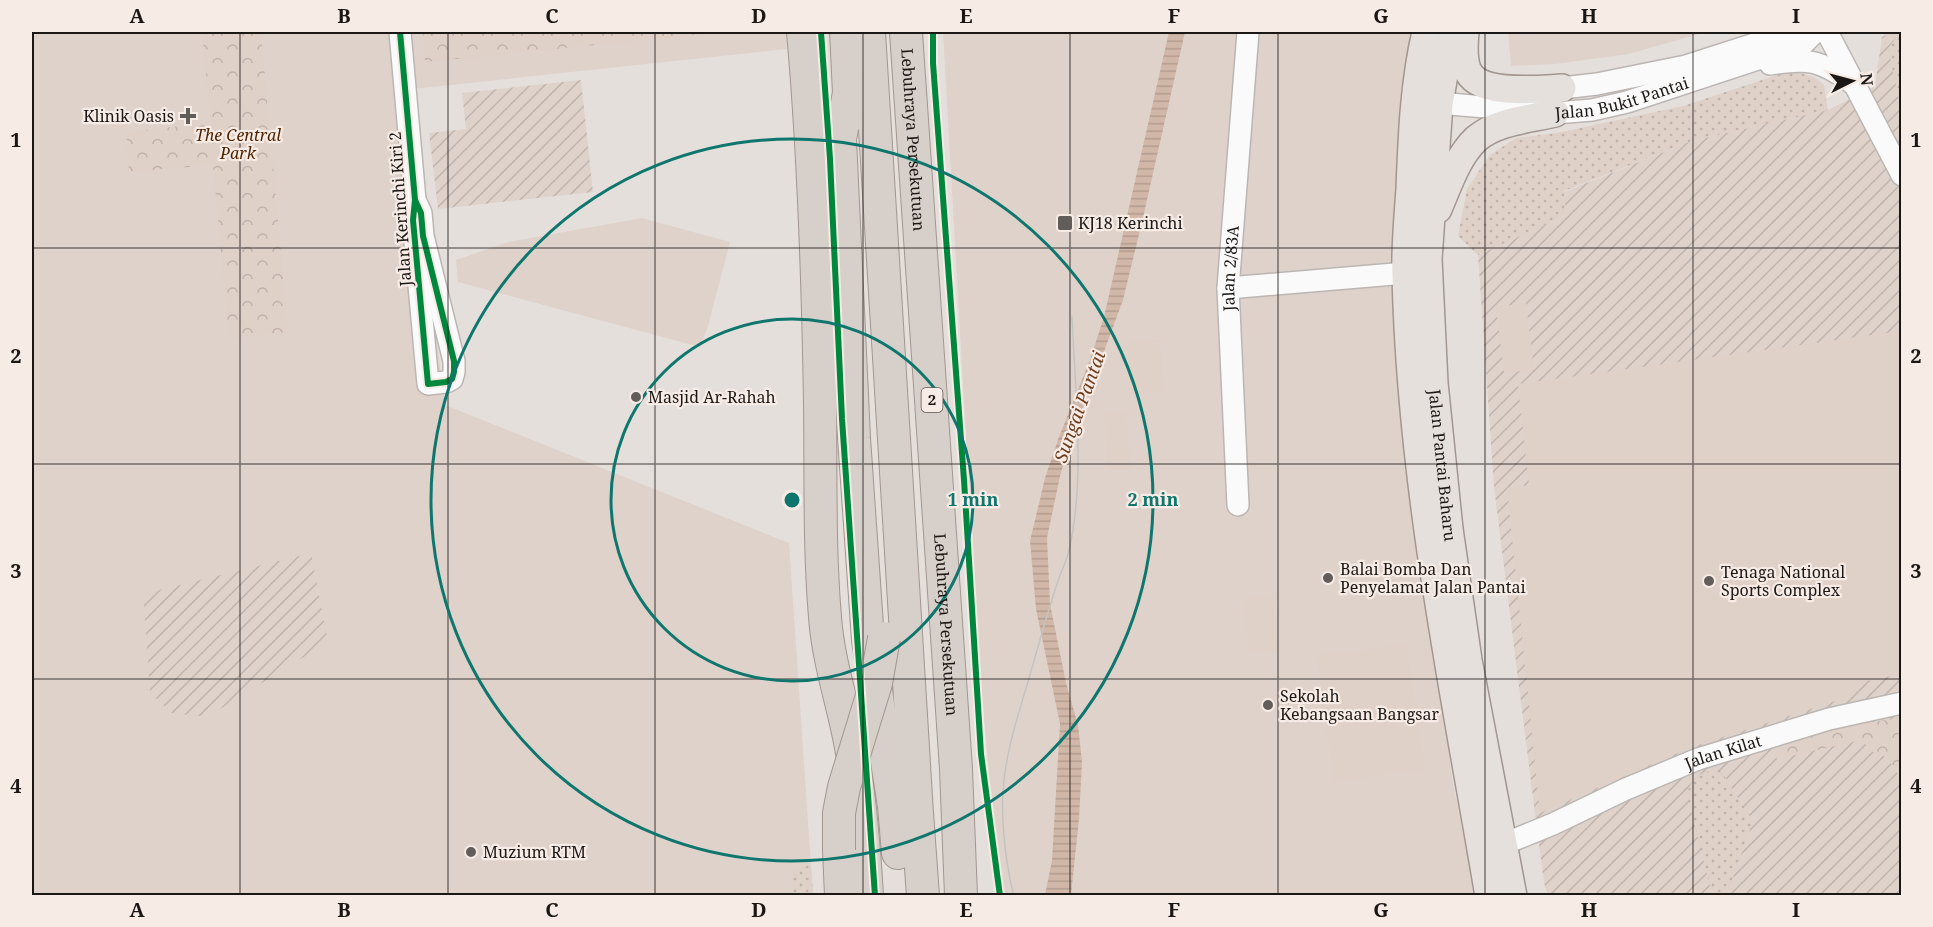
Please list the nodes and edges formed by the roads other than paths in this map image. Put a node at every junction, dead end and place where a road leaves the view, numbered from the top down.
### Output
1 (399, 32) edge
2 (803, 32) edge
3 (846, 32) edge
4 (863, 32) edge
5 (869, 32) edge
6 (906, 32) edge
7 (1248, 32) edge
8 (1426, 32) edge
9 (1454, 32) edge
10 (1465, 32) edge
11 (1792, 32) edge
12 (1815, 32) edge
13 (1827, 32) edge
14 (1719, 72) junction
15 (1854, 85) junction
16 (849, 93) junction
17 (1558, 100) junction
18 (1427, 102) junction
19 (1902, 175) edge
20 (1430, 228) junction
21 (862, 257) junction
22 (1406, 273) junction
23 (1227, 288) junction
24 (428, 384) dead end
25 (1238, 505) dead end
26 (1902, 703) edge
27 (956, 769) junction
28 (1504, 844) junction
29 (851, 848) junction
30 (841, 896) edge
31 (853, 896) edge
32 (867, 896) edge
33 (902, 896) edge
34 (923, 896) edge
35 (961, 896) edge
36 (982, 896) edge
37 (1489, 896) edge
38 (1513, 896) edge

1 - 24 street, Jalan Kerinchi Kiri 2
2 - 29 highway, bridge
3 - 16 highway
4 - 21 highway
5 - 34 highway
6 - 27 highway, Lebuhraya Persekutuan / 2
7 - 23 street, Jalan 2/83A
8 - 18 main road, Jalan Pantai Baharu
9 - 18 main road, Jalan Pantai Baharu
10 - 17 main road
11 - 17 street, Jalan Bukit Pantai
12 - 14 street, Jalan Bukit Pantai
13 - 15 street
14 - 15 street
14 - 17 street, Jalan Bukit Pantai
15 - 19 street
16 - 21 highway
16 - 33 highway
17 - 18 street, Jalan Bukit Pantai
17 - 20 main road
18 - 20 main road, Jalan Pantai Baharu
18 - 22 main road, Jalan Pantai Baharu
20 - 28 main road, Jalan Pantai Baharu
21 - 29 highway, bridge
22 - 23 street
22 - 37 main road, Jalan Pantai Baharu
23 - 25 street, Jalan 2/83A
26 - 28 street, Jalan Kilat
27 - 35 highway, Lebuhraya Persekutuan / 2
27 - 36 highway
28 - 38 main road, Jalan Pantai Baharu
29 - 30 highway
29 - 31 highway
29 - 32 highway

